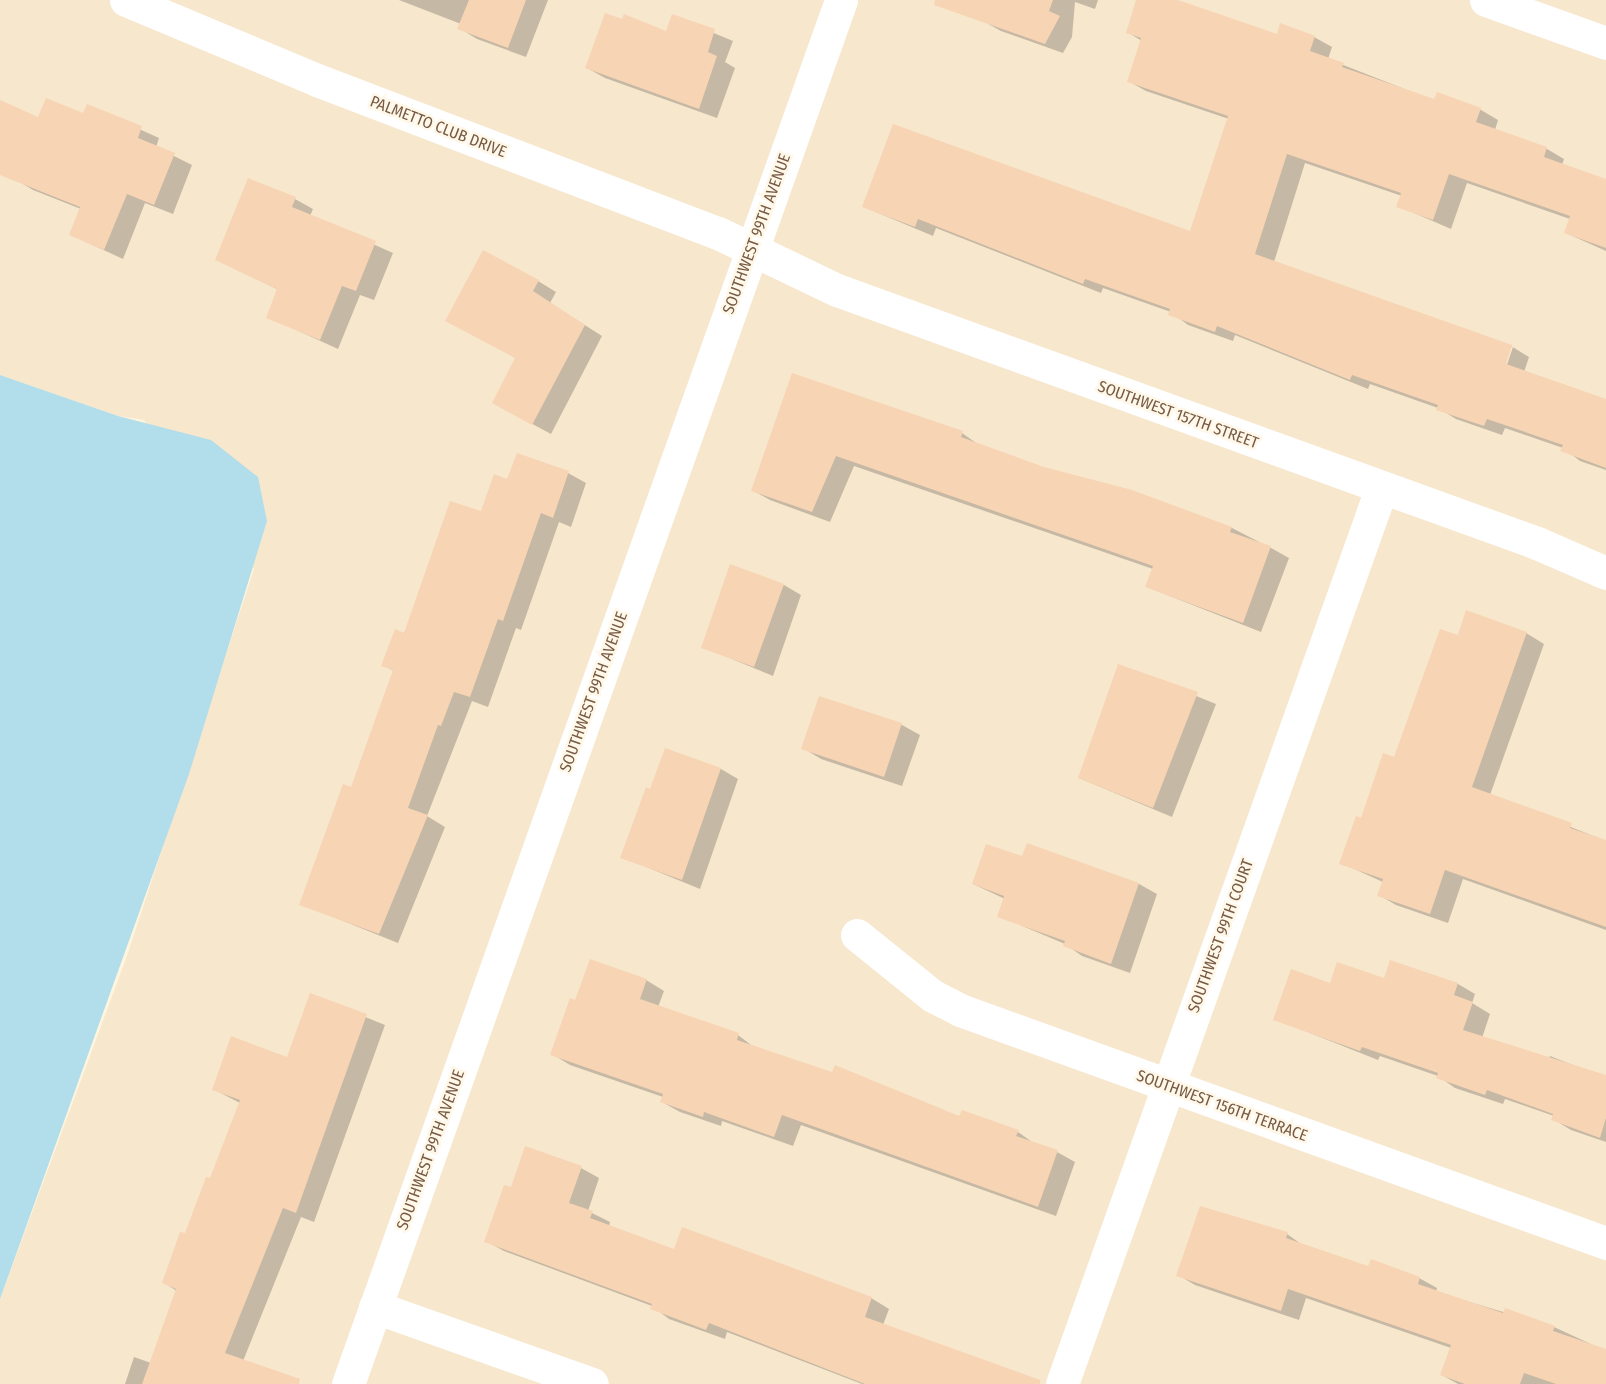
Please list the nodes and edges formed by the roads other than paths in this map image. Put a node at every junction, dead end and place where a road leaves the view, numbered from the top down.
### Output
1 (126, 0) edge
2 (841, 0) edge
3 (1486, 0) edge
4 (1606, 43) edge
5 (752, 251) junction
6 (1381, 489) junction
7 (1606, 573) edge
8 (857, 935) dead end
9 (1167, 1087) junction
10 (1606, 1243) edge
11 (375, 1307) junction
12 (348, 1384) edge
13 (592, 1384) edge
14 (1062, 1384) edge

1 - 5 street, PALMETTO CLUB DRIVE
2 - 5 street, SOUTHWEST 99TH AVENUE
3 - 4 street
5 - 6 street, SOUTHWEST 157TH STREET
5 - 11 street, SOUTHWEST 99TH AVENUE
6 - 7 street, SOUTHWEST 157TH STREET
6 - 9 street, SOUTHWEST 99TH COURT
8 - 9 street, SOUTHWEST 156TH TERRACE
9 - 10 street, SOUTHWEST 156TH TERRACE
9 - 14 street, SOUTHWEST 99TH COURT
11 - 12 street, SOUTHWEST 99TH AVENUE
11 - 13 street

